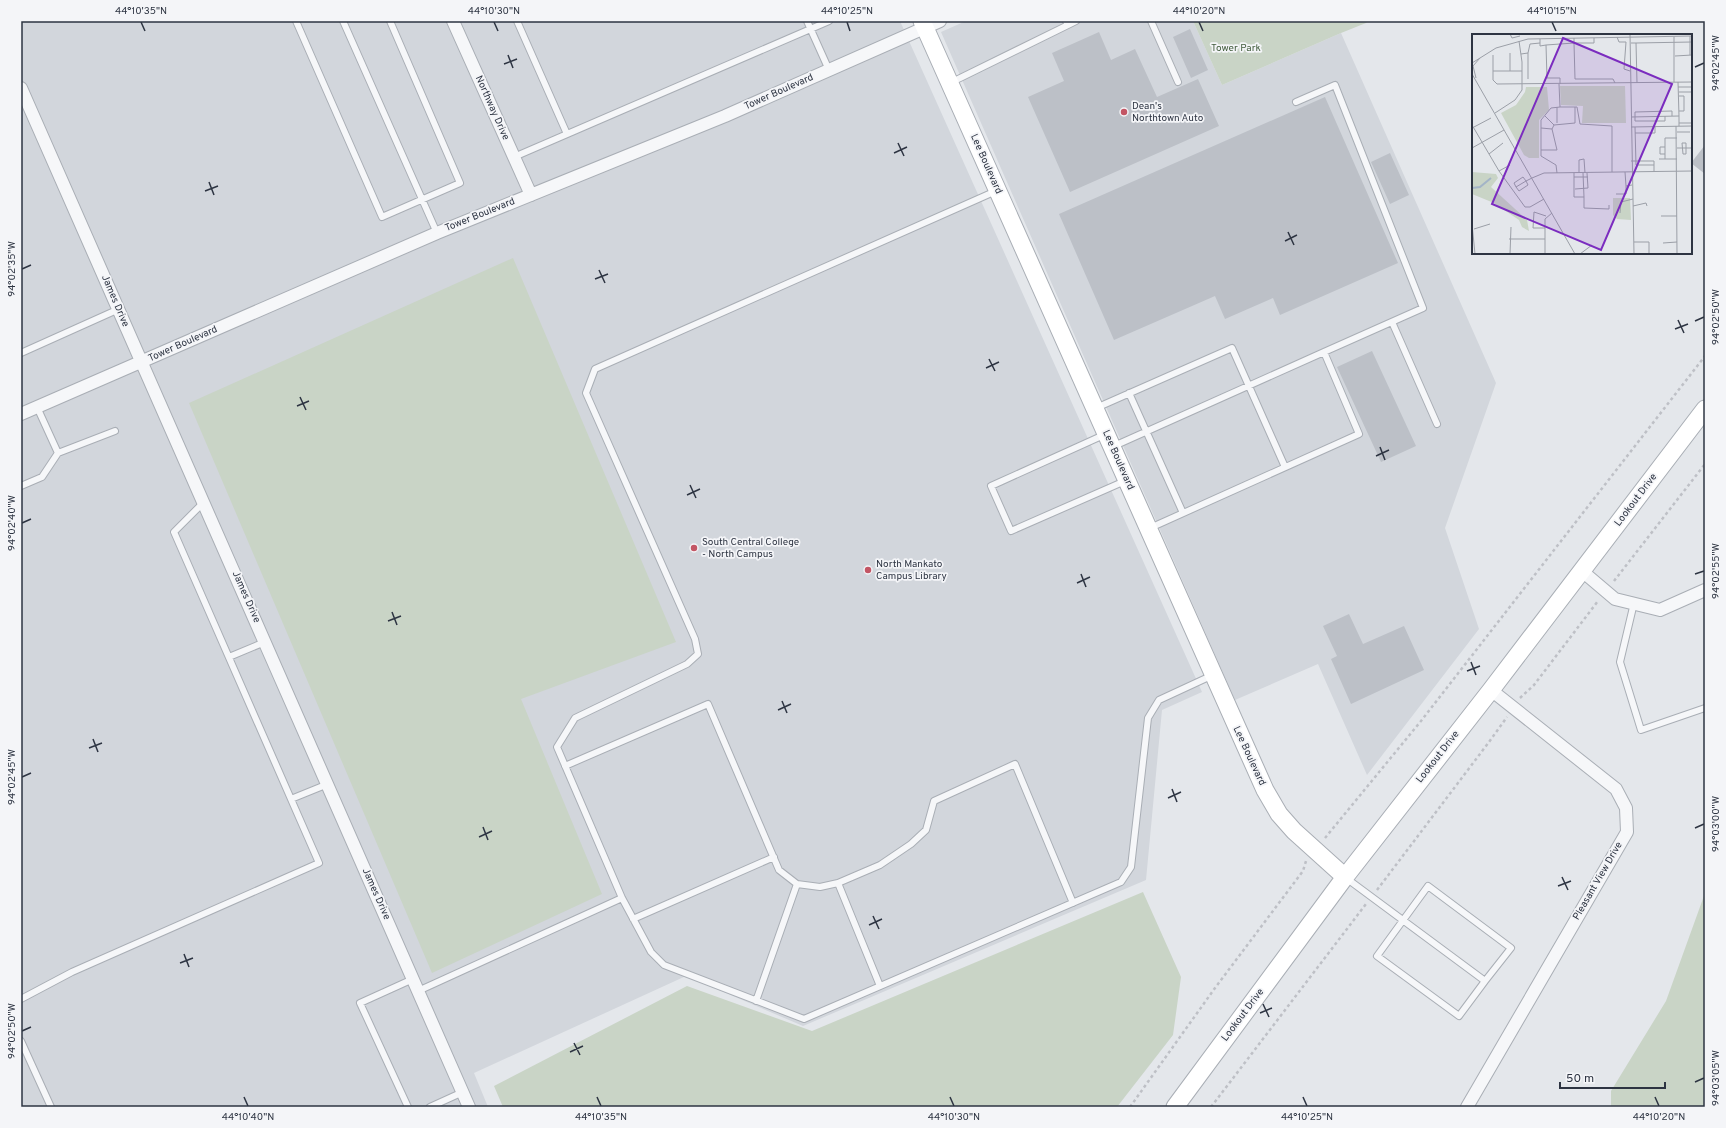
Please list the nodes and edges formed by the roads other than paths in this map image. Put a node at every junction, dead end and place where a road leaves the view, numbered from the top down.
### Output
1 (296, 21) edge
2 (343, 21) edge
3 (390, 21) edge
4 (453, 21) edge
5 (517, 21) edge
6 (807, 21) edge
7 (829, 21) edge
8 (1076, 21) edge
9 (1151, 21) edge
10 (929, 23) edge
11 (1067, 23) edge
12 (811, 29) junction
13 (829, 70) junction
14 (1178, 82) dead end
15 (950, 83) junction
16 (21, 88) edge
17 (1296, 102) dead end
18 (567, 134) junction
19 (514, 157) junction
20 (998, 190) junction
21 (531, 195) junction
22 (422, 200) junction
23 (437, 233) junction
24 (119, 309) junction
25 (1392, 322) junction
26 (1324, 352) junction
27 (21, 353) edge
28 (141, 363) junction
29 (1249, 386) junction
30 (1129, 393) junction
31 (38, 407) junction
32 (1095, 409) junction
33 (1705, 409) edge
34 (21, 414) edge
35 (1438, 424) dead end
36 (114, 431) dead end
37 (1146, 432) junction
38 (1109, 440) junction
39 (58, 453) junction
40 (1285, 467) junction
41 (1127, 481) junction
42 (21, 486) edge
43 (204, 502) junction
44 (1183, 513) junction
45 (1148, 528) junction
46 (1582, 571) junction
47 (1705, 590) edge
48 (1634, 603) junction
49 (265, 642) junction
50 (229, 657) junction
51 (1213, 675) junction
52 (1491, 690) junction
53 (1705, 708) edge
54 (565, 766) junction
55 (328, 784) junction
56 (291, 799) junction
57 (774, 856) junction
58 (1345, 877) junction
59 (838, 883) junction
60 (797, 884) junction
61 (622, 898) junction
62 (1073, 903) junction
63 (633, 919) junction
64 (1403, 921) junction
65 (413, 979) junction
66 (1485, 981) junction
67 (880, 986) junction
68 (418, 991) junction
69 (21, 999) edge
70 (756, 1001) junction
71 (21, 1041) edge
72 (463, 1092) junction
73 (51, 1107) edge
74 (408, 1107) edge
75 (430, 1107) edge
76 (469, 1107) edge
77 (1175, 1107) edge
78 (1467, 1107) edge

1 - 22 lane
2 - 22 lane
3 - 22 lane
4 - 19 street, Northway Drive
5 - 18 lane
6 - 12 lane
7 - 12 lane
8 - 11 lane
9 - 14 lane
10 - 13 street, Tower Boulevard
10 - 15 street, Lee Boulevard
11 - 15 lane
12 - 13 lane
12 - 18 lane
13 - 21 street, Tower Boulevard
15 - 20 street, Lee Boulevard
16 - 24 street, James Drive
17 - 25 lane
18 - 19 lane
19 - 21 street, Northway Drive
20 - 32 street, Lee Boulevard
20 - 54 lane
21 - 23 street, Tower Boulevard
22 - 23 lane
23 - 28 street, Tower Boulevard
24 - 27 lane
24 - 28 street, James Drive
25 - 26 lane
25 - 35 lane
26 - 29 lane
26 - 40 lane
28 - 31 street, Tower Boulevard
28 - 43 street, James Drive
29 - 30 lane
29 - 37 lane
29 - 40 lane
30 - 32 lane
30 - 37 lane
31 - 34 street, Tower Boulevard
31 - 39 lane
32 - 38 street, Lee Boulevard
33 - 46 street, Lookout Drive
36 - 39 lane
37 - 38 lane
37 - 44 lane
38 - 41 street, Lee Boulevard
38 - 41 lane
39 - 42 lane
40 - 44 lane
41 - 45 street, Lee Boulevard
43 - 49 street, James Drive
43 - 50 lane
44 - 45 lane
45 - 51 street, Lee Boulevard
46 - 48 street
46 - 52 street, Lookout Drive
47 - 48 street
48 - 53 lane
49 - 50 lane
49 - 55 street, James Drive
50 - 56 lane
51 - 58 street, Lee Boulevard
51 - 62 lane
52 - 58 street, Lookout Drive
52 - 78 street, Pleasant View Drive
54 - 57 lane
54 - 61 lane
55 - 56 lane
55 - 65 street, James Drive
56 - 69 lane
57 - 60 lane
57 - 63 lane
58 - 64 lane
58 - 77 street, Lookout Drive
59 - 60 lane
59 - 62 lane
59 - 67 lane
60 - 70 lane
61 - 63 lane
61 - 68 lane
62 - 67 lane
63 - 70 lane
64 - 66 lane
64 - 66 lane
64 - 66 lane
65 - 68 street, James Drive
65 - 74 lane
67 - 70 lane
68 - 72 street, James Drive
71 - 73 lane
72 - 75 lane
72 - 76 street, James Drive

